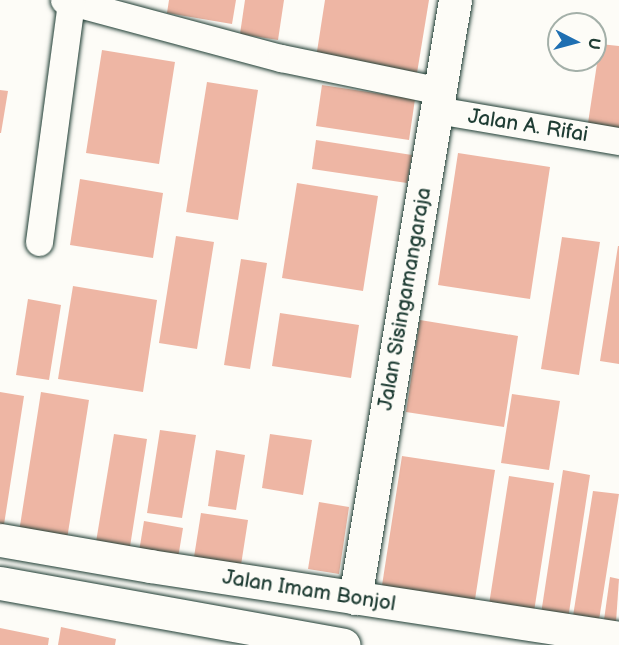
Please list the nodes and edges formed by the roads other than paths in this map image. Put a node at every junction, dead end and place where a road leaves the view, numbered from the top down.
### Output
1 (455, 0) edge
2 (68, 1) edge
3 (439, 101) junction
4 (619, 141) edge
5 (39, 242) dead end
6 (0, 540) edge
7 (0, 583) edge
8 (355, 598) junction
9 (619, 638) edge
10 (343, 645) edge

1 - 3 main road, Jalan Sisingamangaraja
2 - 3 street, Jalan A. Rifai
2 - 5 street
3 - 4 street, Jalan A. Rifai
3 - 8 main road, Jalan Sisingamangaraja
6 - 8 main road, Jalan Imam Bonjol
7 - 10 main road
8 - 9 main road, Jalan Imam Bonjol

